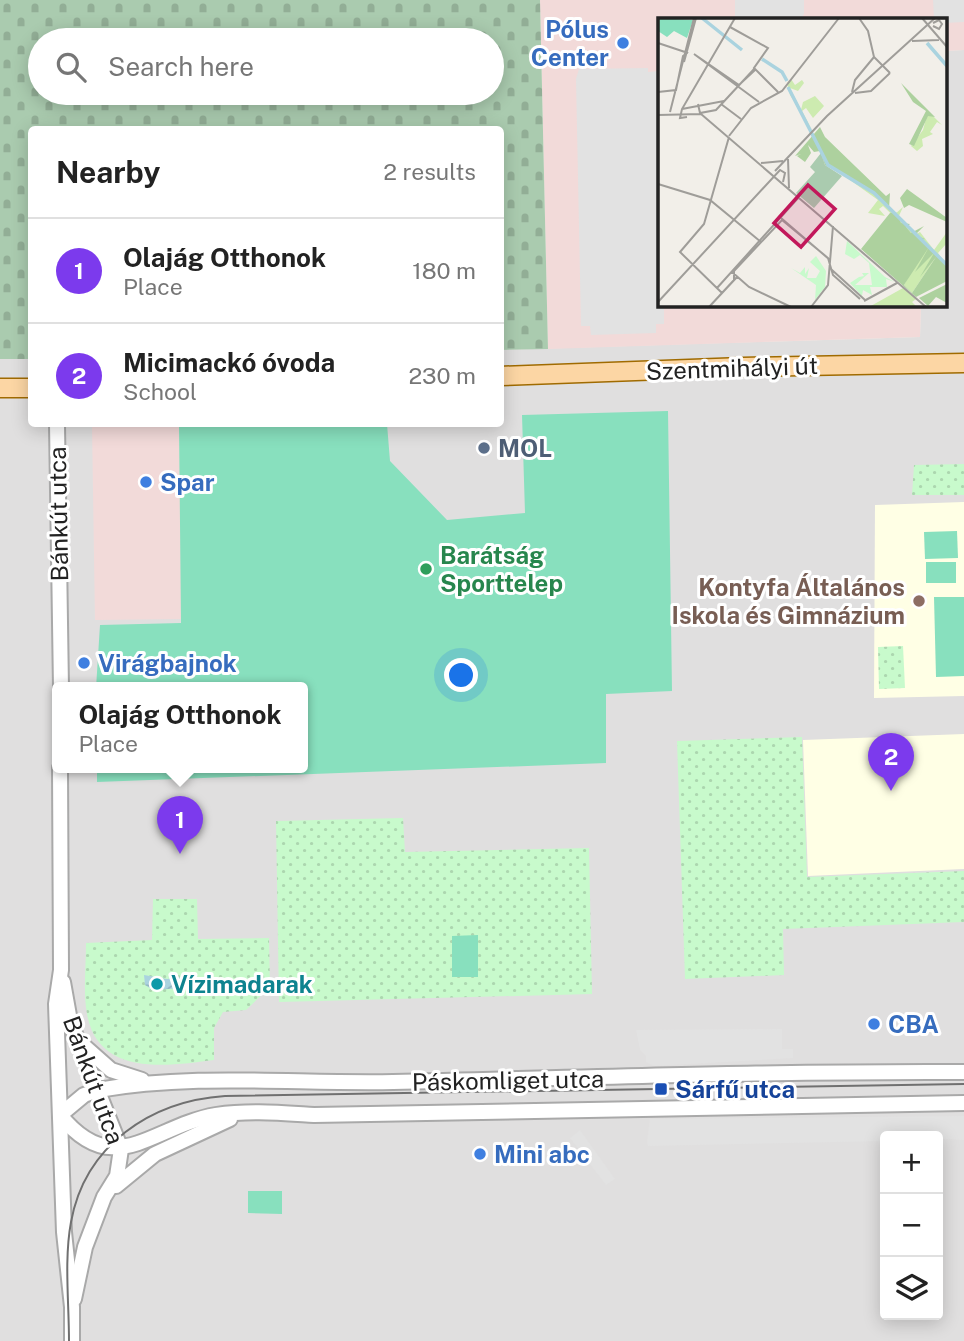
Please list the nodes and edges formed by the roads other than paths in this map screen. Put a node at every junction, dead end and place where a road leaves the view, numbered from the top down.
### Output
1 (964, 363) edge
2 (504, 376) edge
3 (0, 388) edge
4 (28, 388) edge
5 (57, 427) edge
6 (61, 682) edge
7 (61, 773) edge
8 (61, 970) junction
9 (78, 1040) junction
10 (964, 1072) edge
11 (157, 1083) junction
12 (98, 1090) junction
13 (964, 1103) edge
14 (244, 1112) junction
15 (61, 1115) junction
16 (121, 1149) junction
17 (104, 1197) junction
18 (72, 1307) junction
19 (72, 1341) edge

1 - 2 main road, Szentmihályi út
3 - 4 main road
5 - 6 street, Bánkút utca
7 - 8 street, Bánkút utca
8 - 9 street, Bánkút utca
8 - 15 street, Bánkút utca
9 - 11 street
9 - 12 street, Bánkút utca
10 - 11 street, Páskomliget utca
11 - 12 street, Páskomliget utca
12 - 15 street, Páskomliget utca
12 - 16 street, Bánkút utca
13 - 14 street, Páskomliget utca
14 - 16 street, Páskomliget utca
14 - 17 street, Páskomliget utca
15 - 16 street
15 - 18 street, Bánkút utca
16 - 17 street, Bánkút utca
17 - 18 street, Bánkút utca
18 - 19 street, Bánkút utca

